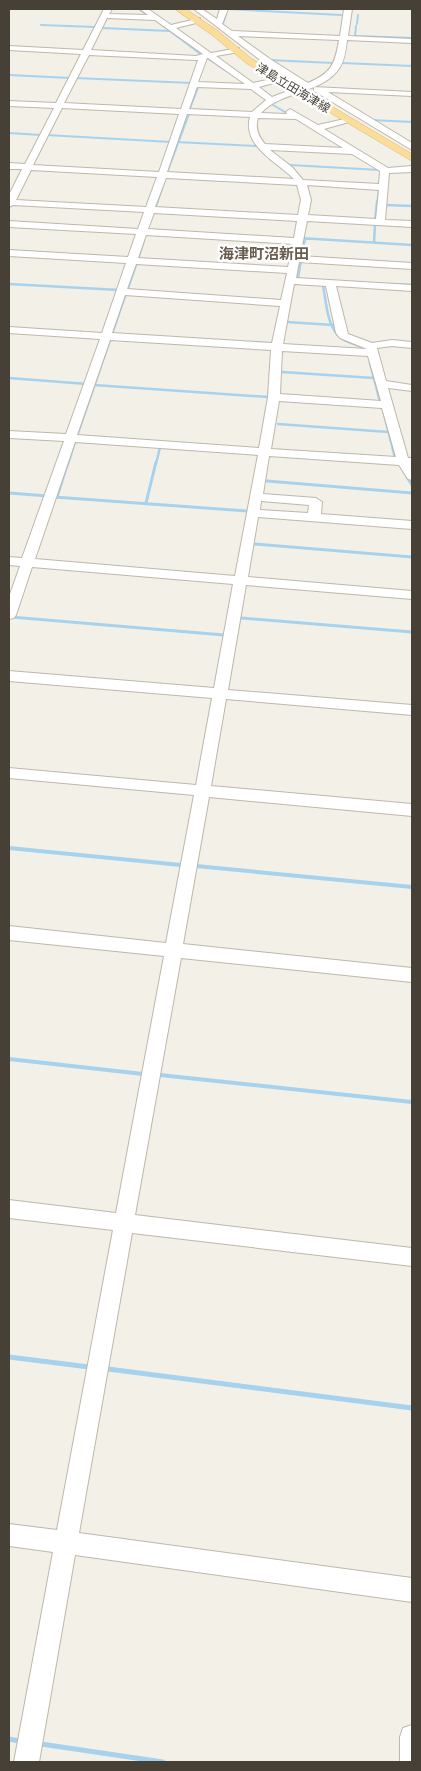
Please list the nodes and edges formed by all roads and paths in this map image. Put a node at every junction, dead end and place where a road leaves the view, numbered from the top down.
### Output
1 (144, 9) edge
2 (180, 9) edge
3 (198, 9) edge
4 (224, 9) edge
5 (348, 9) edge
6 (106, 12) edge
7 (156, 18) junction
8 (197, 20) junction
9 (219, 23) junction
10 (169, 28) junction
11 (232, 33) junction
12 (343, 38) junction
13 (412, 42) edge
14 (9, 48) edge
15 (236, 50) junction
16 (86, 52) junction
17 (206, 56) junction
18 (278, 79) junction
19 (195, 84) junction
20 (253, 85) junction
21 (311, 87) junction
22 (295, 90) junction
23 (412, 94) edge
24 (271, 100) junction
25 (9, 103) edge
26 (58, 106) junction
27 (185, 112) junction
28 (255, 115) junction
29 (299, 116) junction
30 (346, 120) junction
31 (319, 129) junction
32 (263, 147) junction
33 (412, 147) edge
34 (316, 150) junction
35 (355, 151) junction
36 (412, 158) edge
37 (9, 166) edge
38 (27, 167) junction
39 (412, 169) edge
40 (385, 171) junction
41 (163, 175) junction
42 (302, 182) junction
43 (383, 187) junction
44 (9, 203) edge
45 (150, 210) junction
46 (302, 218) junction
47 (380, 222) junction
48 (9, 224) edge
49 (412, 224) edge
50 (143, 230) junction
51 (297, 239) junction
52 (9, 253) edge
53 (294, 259) junction
54 (132, 260) junction
55 (412, 266) edge
56 (291, 270) junction
57 (289, 281) junction
58 (330, 283) junction
59 (412, 288) edge
60 (121, 292) junction
61 (285, 303) junction
62 (9, 330) edge
63 (106, 336) junction
64 (412, 345) edge
65 (277, 347) junction
66 (372, 349) junction
67 (381, 384) junction
68 (412, 388) edge
69 (274, 397) junction
70 (387, 405) junction
71 (9, 434) edge
72 (71, 438) junction
73 (264, 452) junction
74 (408, 462) edge
75 (412, 476) edge
76 (256, 497) junction
77 (253, 513) junction
78 (314, 518) junction
79 (412, 525) edge
80 (9, 562) edge
81 (27, 563) junction
82 (240, 582) junction
83 (412, 595) edge
84 (9, 615) edge
85 (9, 676) edge
86 (221, 693) junction
87 (412, 710) edge
88 (9, 772) edge
89 (204, 791) junction
90 (412, 810) edge
91 (9, 933) edge
92 (174, 950) junction
93 (412, 975) edge
94 (9, 1209) edge
95 (124, 1223) junction
96 (412, 1256) edge
97 (9, 1535) edge
98 (65, 1543) junction
99 (412, 1590) edge
100 (412, 1737) edge
101 (26, 1762) edge
102 (412, 1762) edge

1 - 7 street
2 - 8 main road, 津島立田海津線
3 - 9 street
4 - 9 street
5 - 12 street
6 - 7 street
6 - 16 street
7 - 10 street
8 - 10 street
8 - 15 main road, 津島立田海津線
9 - 11 street
10 - 17 street
11 - 12 street
11 - 21 street
12 - 13 street
12 - 21 street
14 - 16 street
15 - 17 street
15 - 18 main road, 津島立田海津線
16 - 17 street
16 - 26 street
17 - 19 street
17 - 20 street
18 - 20 street
18 - 22 main road, 津島立田海津線
19 - 20 street
19 - 27 street
20 - 24 street
21 - 22 street
21 - 23 street
21 - 33 street
22 - 24 street
22 - 30 main road, 津島立田海津線
24 - 28 street
24 - 29 street
25 - 26 street
26 - 27 street
26 - 38 street
27 - 28 street
27 - 41 street
28 - 29 street
28 - 32 street
29 - 31 street
30 - 31 street
30 - 36 main road, 津島立田海津線
31 - 34 street
31 - 35 street
32 - 34 street
32 - 42 street
34 - 35 street
35 - 40 street
37 - 38 street
38 - 41 street
38 - 44 street
39 - 40 street
40 - 43 street
41 - 42 street
41 - 45 street
42 - 43 street
42 - 46 street
43 - 47 street
44 - 45 street
45 - 46 street
45 - 50 street
46 - 47 street
46 - 51 street
47 - 49 street
48 - 50 street
50 - 51 street
50 - 54 street
51 - 53 street
52 - 54 street
53 - 55 street
53 - 56 street
54 - 56 street
54 - 60 street
56 - 57 street
57 - 58 street
57 - 61 street
58 - 59 street
58 - 66 street
60 - 61 street
60 - 63 street
61 - 65 street
62 - 63 street
63 - 65 street
63 - 72 street
64 - 66 street
65 - 66 street
65 - 69 street
66 - 67 street
67 - 68 street
67 - 70 street
69 - 70 street
69 - 73 street
70 - 74 street
71 - 72 street
72 - 73 street
72 - 81 street
73 - 74 street
73 - 76 street
74 - 75 street
76 - 77 street
76 - 78 street
77 - 78 street
77 - 82 street
78 - 79 street
80 - 81 street
81 - 82 street
81 - 84 street
82 - 83 street
82 - 86 street
85 - 86 street
86 - 87 street
86 - 89 street
88 - 89 street
89 - 90 street
89 - 92 street
91 - 92 street
92 - 93 street
92 - 95 street
94 - 95 street
95 - 96 street
95 - 98 street
97 - 98 street
98 - 99 street
98 - 101 street
100 - 102 street

